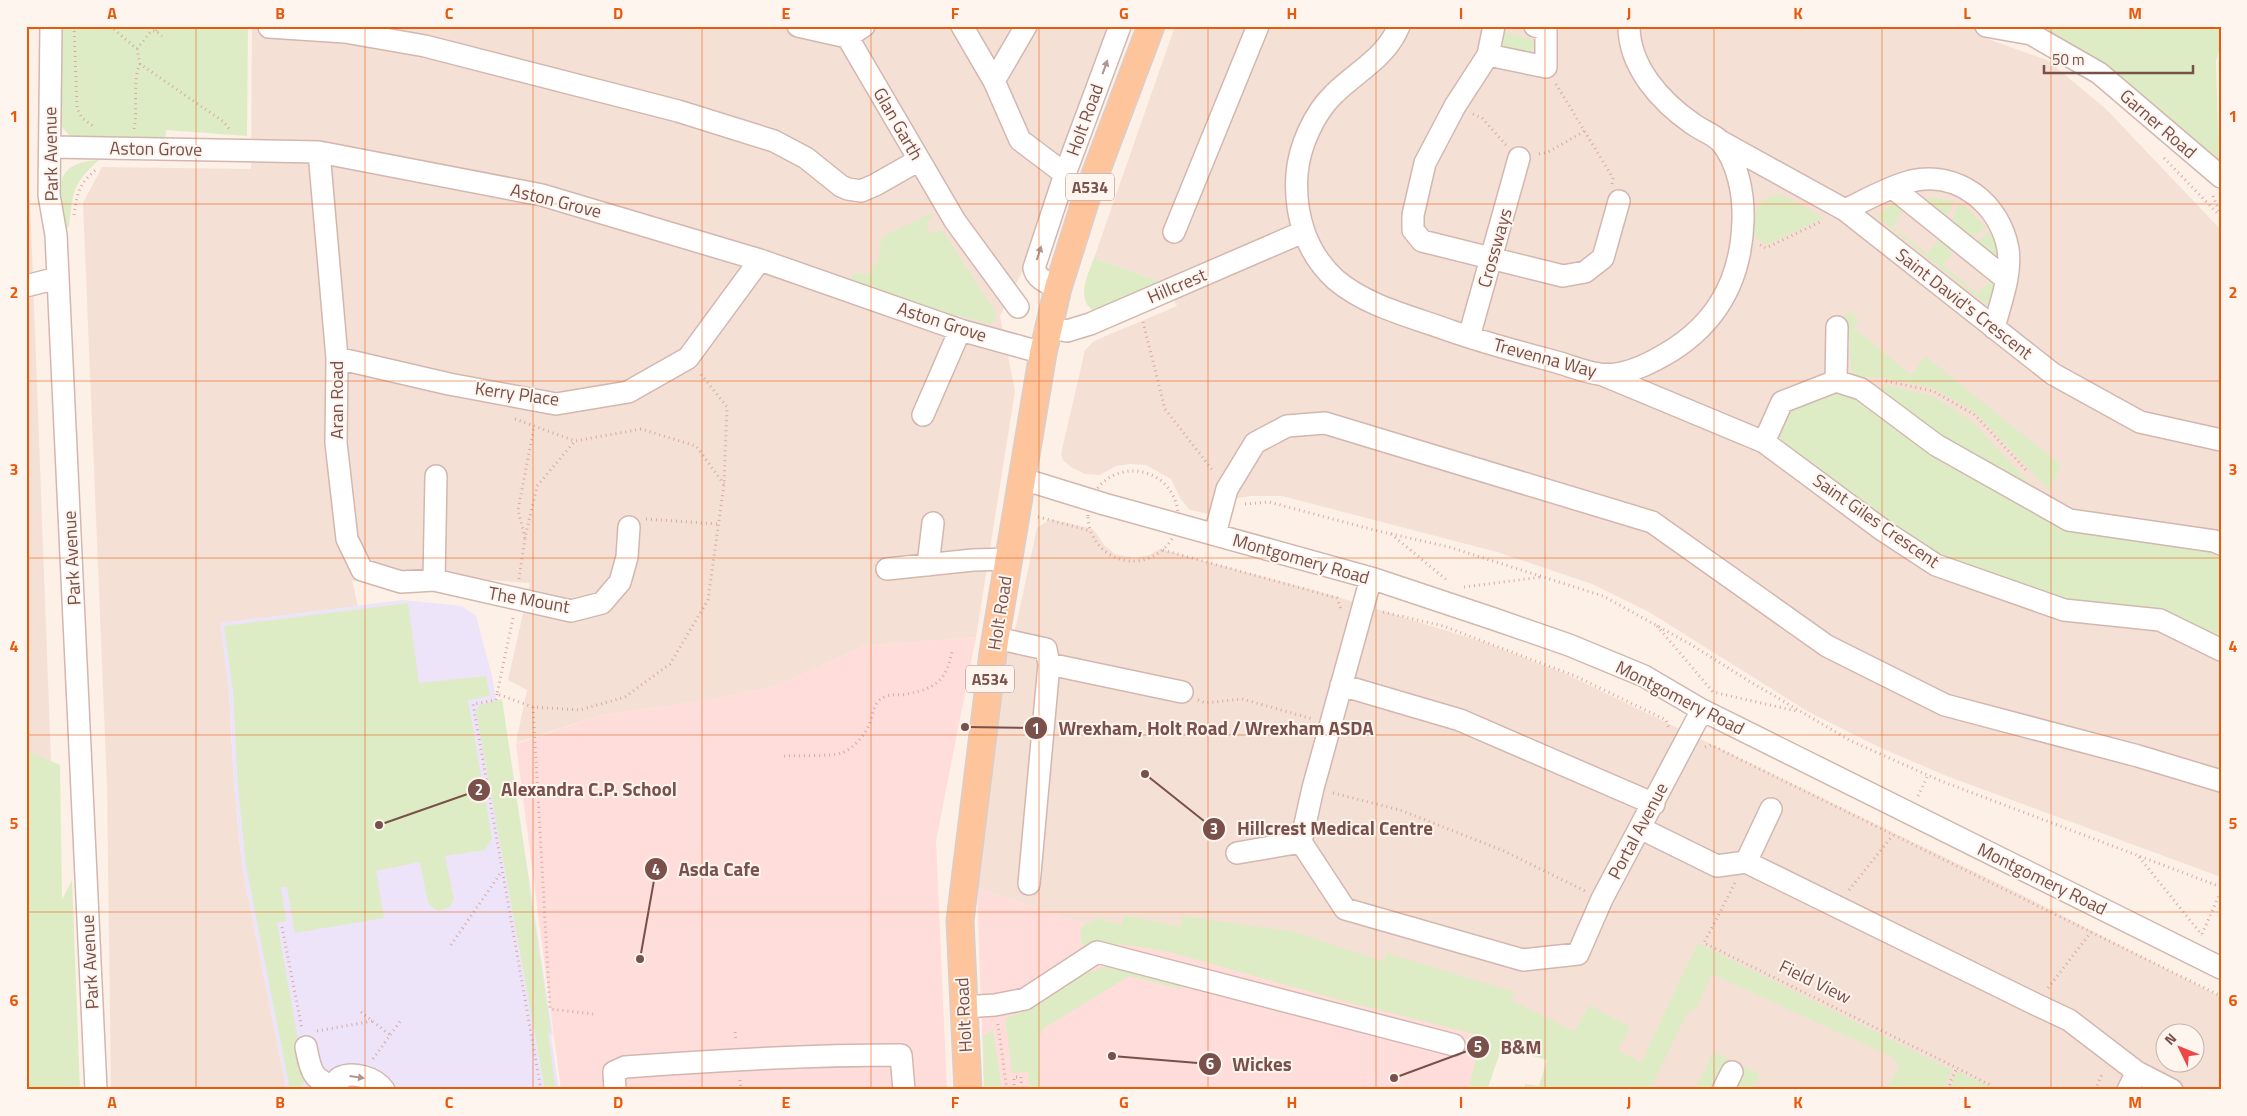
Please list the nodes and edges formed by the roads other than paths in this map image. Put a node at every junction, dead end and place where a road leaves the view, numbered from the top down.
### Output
1 (50, 26) edge
2 (798, 26) edge
3 (962, 26) edge
4 (1026, 26) edge
5 (1120, 26) edge
6 (1151, 26) edge
7 (1258, 26) edge
8 (1400, 26) edge
9 (1494, 26) edge
10 (1535, 26) edge
11 (1629, 26) edge
12 (1986, 26) edge
13 (269, 27) edge
14 (2026, 29) edge
15 (850, 30) edge
16 (1488, 55) junction
17 (994, 81) junction
18 (1720, 141) junction
19 (50, 147) junction
20 (319, 152) junction
21 (1519, 158) road end
22 (920, 160) junction
23 (1065, 174) junction
24 (2221, 177) edge
25 (1894, 188) junction
26 (1618, 201) road end
27 (1845, 210) junction
28 (1174, 232) dead end
29 (1303, 232) junction
30 (1492, 258) junction
31 (760, 260) junction
32 (58, 278) junction
33 (2006, 279) junction
34 (26, 286) edge
35 (1058, 288) junction
36 (1018, 307) dead end
37 (1837, 327) dead end
38 (1994, 328) junction
39 (960, 330) junction
40 (1469, 337) junction
41 (1046, 341) junction
42 (337, 358) junction
43 (1600, 374) junction
44 (1836, 381) junction
45 (923, 415) dead end
46 (2221, 440) edge
47 (1764, 442) junction
48 (436, 476) dead end
49 (1022, 479) junction
50 (932, 523) dead end
51 (630, 527) road end
52 (1214, 534) junction
53 (2221, 544) edge
54 (1009, 559) junction
55 (928, 565) junction
56 (887, 569) dead end
57 (1371, 578) junction
58 (434, 580) junction
59 (996, 638) junction
60 (2221, 650) edge
61 (1049, 664) junction
62 (1341, 686) junction
63 (1182, 692) road end
64 (1702, 710) junction
65 (2221, 781) edge
66 (1654, 804) junction
67 (1772, 809) dead end
68 (1640, 828) junction
69 (1301, 842) junction
70 (1237, 853) dead end
71 (1746, 862) junction
72 (1029, 884) dead end
73 (2221, 968) edge
74 (963, 1007) junction
75 (307, 1038) road end
76 (1454, 1045) dead end
77 (2133, 1081) edge
78 (378, 1084) edge
79 (337, 1088) edge
80 (96, 1090) edge
81 (615, 1090) edge
82 (904, 1090) edge
83 (968, 1090) edge
84 (2172, 1090) edge

1 - 19 street, Park Avenue
2 - 15 street
3 - 17 street
4 - 17 street
23 -> 5 street, Holt Road
6 - 35 main road, Holt Road / A534
7 - 28 street
8 - 29 street, Trevenna Way
9 - 16 street
10 - 16 street
11 - 18 street, Trevenna Way
12 - 14 street, Garner Road
13 - 22 street
14 - 24 street, Garner Road
15 - 22 street, Glan Garth
16 - 30 street
17 - 23 street
18 - 27 street, Saint David's Crescent
18 - 43 street, Trevenna Way
19 - 20 street, Aston Grove
19 - 32 street, Park Avenue
20 - 31 street, Aston Grove
20 - 42 street, Aran Road
21 - 30 street, Crossways
22 - 36 street, Glan Garth
35 -> 23 street, Holt Road
25 - 27 street
25 - 33 street
25 - 33 street
26 - 30 street
27 - 38 street, Saint David's Crescent
29 - 40 street, Trevenna Way
29 - 41 street, Hillcrest
30 - 40 street, Crossways
31 - 39 street, Aston Grove
31 - 42 street, Kerry Place
32 - 34 street
32 - 80 street, Park Avenue
33 - 38 street
35 - 41 main road, Holt Road / A534
37 - 44 street
38 - 46 street, Saint David's Crescent
39 - 41 street, Aston Grove
39 - 45 street
40 - 43 street, Trevenna Way
41 - 49 main road, Holt Road / A534
42 - 58 street, Aran Road
43 - 47 street, Saint Giles Crescent
44 - 47 street
44 - 53 street
47 - 60 street, Saint Giles Crescent
48 - 58 street
49 - 52 street, Montgomery Road
49 - 54 main road, Holt Road / A534
50 - 55 street
51 - 58 street, The Mount
52 - 57 street, Montgomery Road
52 - 65 street
54 - 55 street
54 - 59 main road, Holt Road / A534
55 - 56 street
57 - 62 street
57 - 64 street, Montgomery Road
59 - 61 street
59 - 74 main road, Holt Road / A534
61 - 63 street
61 - 72 street
62 - 66 street
62 - 69 street
64 - 66 street, Portal Avenue
64 - 73 street, Montgomery Road
66 - 68 street, Portal Avenue
67 - 71 street
68 - 69 street, Portal Avenue
68 - 71 street
69 - 70 street
71 - 77 street
74 - 76 street
74 - 83 main road, Holt Road / A534
75 - 79 street
77 - 84 street
79 -> 78 street
81 - 82 street

